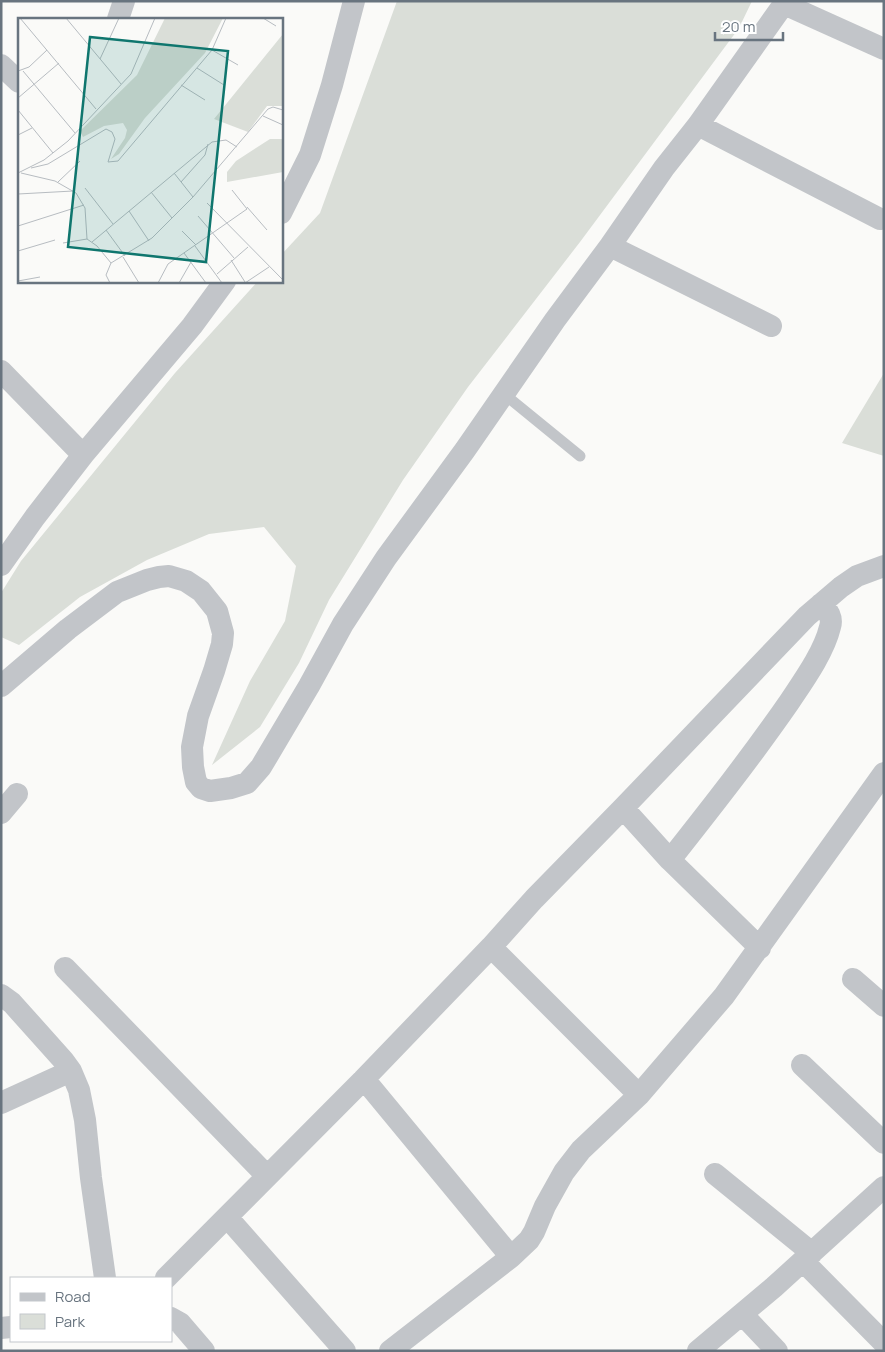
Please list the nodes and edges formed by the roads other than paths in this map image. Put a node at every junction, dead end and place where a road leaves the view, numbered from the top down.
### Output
1 (124, 1) edge
2 (354, 1) edge
3 (785, 3) edge
4 (118, 18) edge
5 (884, 49) edge
6 (1, 65) edge
7 (18, 81) edge
8 (698, 125) junction
9 (282, 211) edge
10 (880, 219) dead end
11 (610, 246) junction
12 (224, 282) edge
13 (771, 326) dead end
14 (1, 371) edge
15 (504, 394) junction
16 (83, 455) junction
17 (580, 456) dead end
18 (1, 565) edge
19 (884, 566) edge
20 (821, 604) junction
21 (1, 686) edge
22 (884, 773) edge
23 (17, 794) dead end
24 (623, 808) junction
25 (1, 813) edge
26 (670, 860) junction
27 (492, 947) junction
28 (760, 948) junction
29 (65, 968) dead end
30 (853, 979) dead end
31 (1, 995) edge
32 (884, 1006) edge
33 (802, 1065) dead end
34 (71, 1071) junction
35 (364, 1079) junction
36 (639, 1096) junction
37 (1, 1103) edge
38 (884, 1144) edge
39 (714, 1174) dead end
40 (267, 1176) junction
41 (884, 1187) edge
42 (227, 1217) junction
43 (511, 1257) junction
44 (807, 1257) junction
45 (104, 1277) edge
46 (167, 1277) edge
47 (742, 1314) junction
48 (172, 1319) edge
49 (884, 1344) edge
50 (204, 1351) edge
51 (345, 1351) edge
52 (390, 1351) edge
53 (698, 1351) edge
54 (777, 1351) edge

1 - 4 street
2 - 9 street
3 - 5 street
3 - 8 street
6 - 7 street
8 - 10 street
8 - 11 street
11 - 13 street
11 - 15 street
12 - 16 street
14 - 16 street
15 - 17 lane
15 - 21 street
16 - 18 street
19 - 20 street
20 - 24 street
20 - 26 street
22 - 28 street
23 - 25 street
24 - 26 street
24 - 27 street
26 - 28 street
27 - 35 street
27 - 36 street
28 - 36 street
29 - 40 street
30 - 32 street
31 - 34 street
33 - 38 street
34 - 37 street
34 - 45 street
35 - 40 street
35 - 43 street
36 - 43 street
39 - 44 street
40 - 42 street
41 - 44 street
42 - 46 street
42 - 51 street
43 - 52 street
44 - 47 street
44 - 49 street
47 - 53 street
47 - 54 street
48 - 50 street

